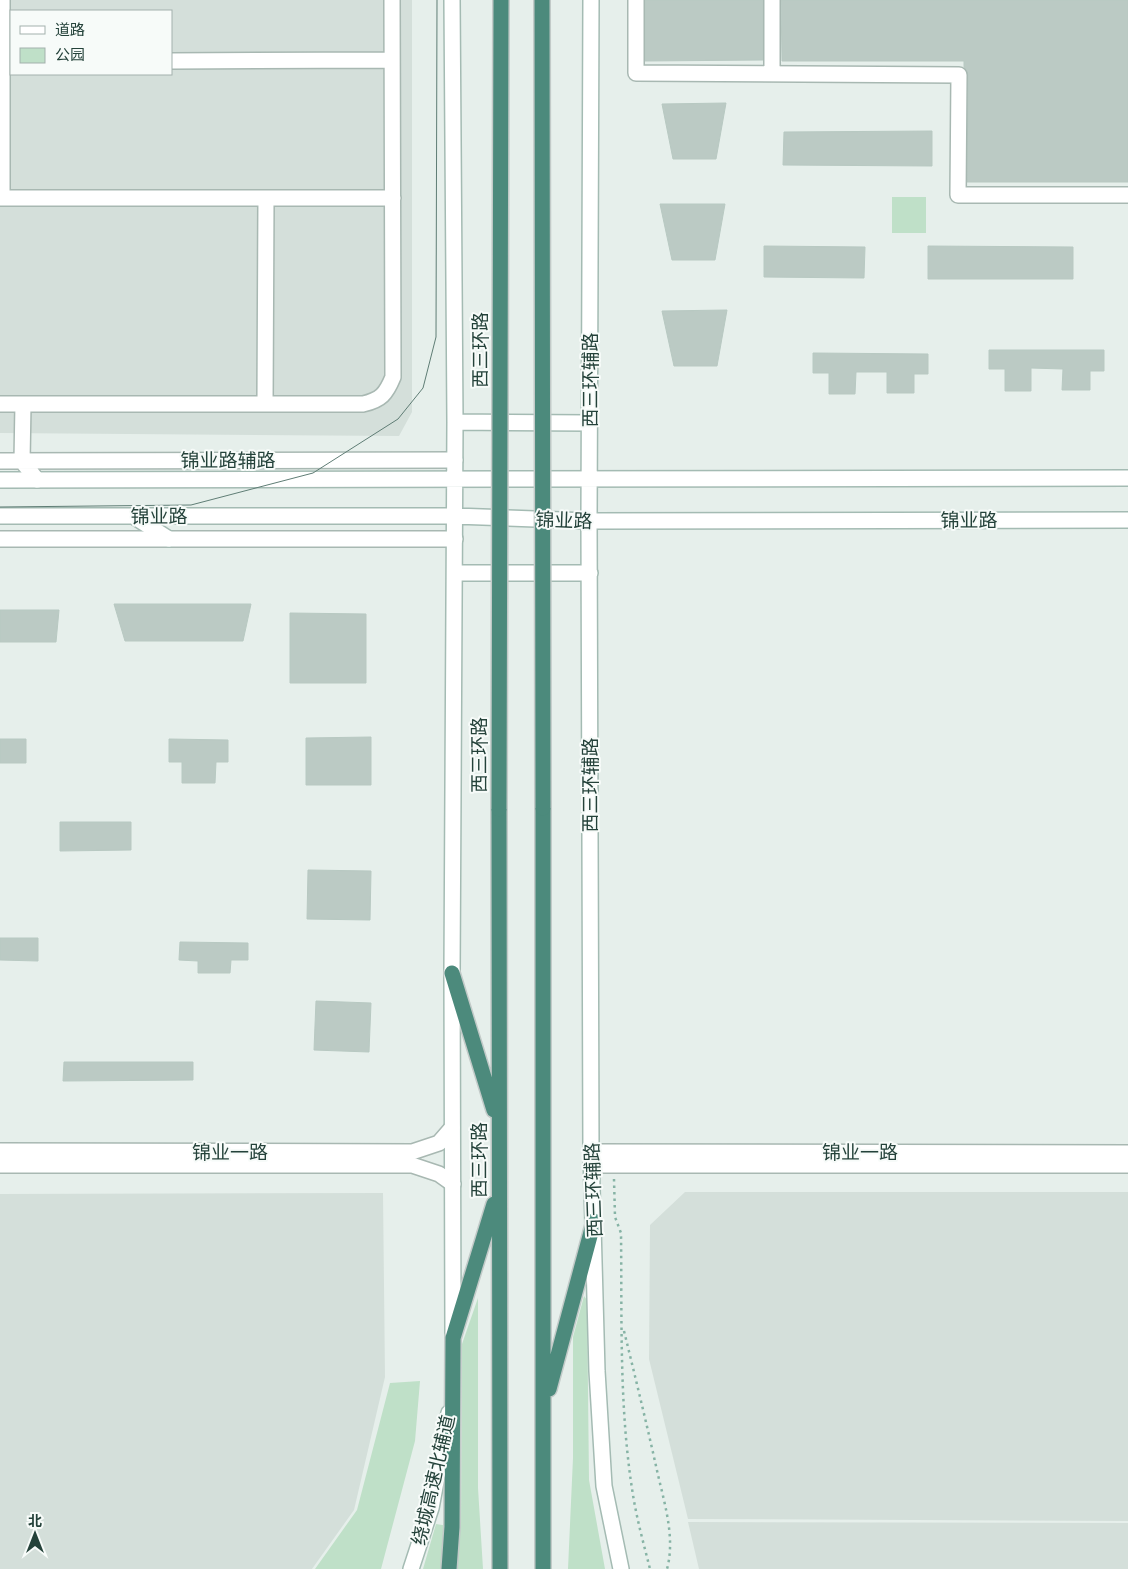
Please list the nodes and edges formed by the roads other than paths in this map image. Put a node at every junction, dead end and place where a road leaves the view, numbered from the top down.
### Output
1 (2, 0) edge
2 (392, 0) edge
3 (452, 0) edge
4 (501, 0) edge
5 (542, 0) edge
6 (591, 0) edge
7 (636, 0) edge
8 (772, 0) edge
9 (392, 60) junction
10 (4, 61) edge
11 (172, 61) edge
12 (772, 73) junction
13 (1128, 194) edge
14 (1, 198) edge
15 (266, 198) junction
16 (393, 198) junction
17 (0, 404) edge
18 (23, 404) junction
19 (265, 404) junction
20 (455, 422) junction
21 (590, 423) junction
22 (455, 460) junction
23 (0, 461) edge
24 (22, 461) junction
25 (1128, 478) edge
26 (590, 479) junction
27 (0, 480) edge
28 (37, 480) junction
29 (455, 480) junction
30 (0, 516) edge
31 (133, 516) junction
32 (455, 516) junction
33 (1128, 520) edge
34 (589, 521) junction
35 (0, 539) edge
36 (169, 539) junction
37 (455, 540) junction
38 (455, 573) junction
39 (590, 573) junction
40 (452, 973) junction
41 (499, 1125) junction
42 (452, 1128) junction
43 (0, 1151) edge
44 (1128, 1152) edge
45 (592, 1159) junction
46 (0, 1165) edge
47 (1128, 1166) edge
48 (452, 1184) junction
49 (499, 1188) junction
50 (594, 1221) junction
51 (453, 1338) junction
52 (453, 1390) junction
53 (543, 1410) junction
54 (412, 1569) edge
55 (449, 1569) edge
56 (500, 1569) edge
57 (543, 1569) edge
58 (621, 1569) edge

1 - 10 main road
2 - 9 main road
3 - 20 main road
4 - 41 highway, 西三环路, bridge
5 - 53 highway, bridge
6 - 21 main road, 西三环辅路
7 - 12 main road
8 - 12 main road
9 - 11 main road
9 - 16 main road
10 - 14 main road
12 - 13 main road
14 - 15 main road
15 - 16 main road
15 - 19 main road
16 - 19 main road
17 - 18 main road
18 - 19 main road
18 - 24 main road
20 - 21 main road
20 - 22 main road
21 - 26 main road, 西三环辅路
22 - 24 main road, 锦业路辅路
22 - 29 main road
23 - 24 main road, 锦业路辅路
24 - 28 main road
25 - 26 main road, 锦业路
26 - 29 main road, 锦业路
26 - 34 main road, 西三环辅路
27 - 28 main road, 锦业路
28 - 29 main road, 锦业路
29 - 32 main road
30 - 31 main road, 锦业路
31 - 32 main road, 锦业路
31 - 36 main road
32 - 34 main road, 锦业路
32 - 37 main road
33 - 34 main road, 锦业路
34 - 39 main road, 西三环辅路
35 - 36 main road
36 - 37 main road
37 - 38 main road
38 - 39 main road
38 - 40 main road
39 - 45 main road, 西三环辅路
40 - 41 highway
40 - 42 main road
41 - 49 highway, 西三环路
42 - 43 main road, 锦业一路
42 - 48 main road
44 - 45 main road, 锦业一路
45 - 47 main road, 锦业一路
45 - 50 main road, 西三环辅路
46 - 48 main road, 锦业一路
48 - 51 main road
49 - 51 highway
49 - 56 highway, 西三环路
50 - 53 highway
50 - 58 main road, 西三环辅路
51 - 52 highway
52 - 54 main road, 绕城高速北辅道
52 - 55 highway
53 - 57 highway

